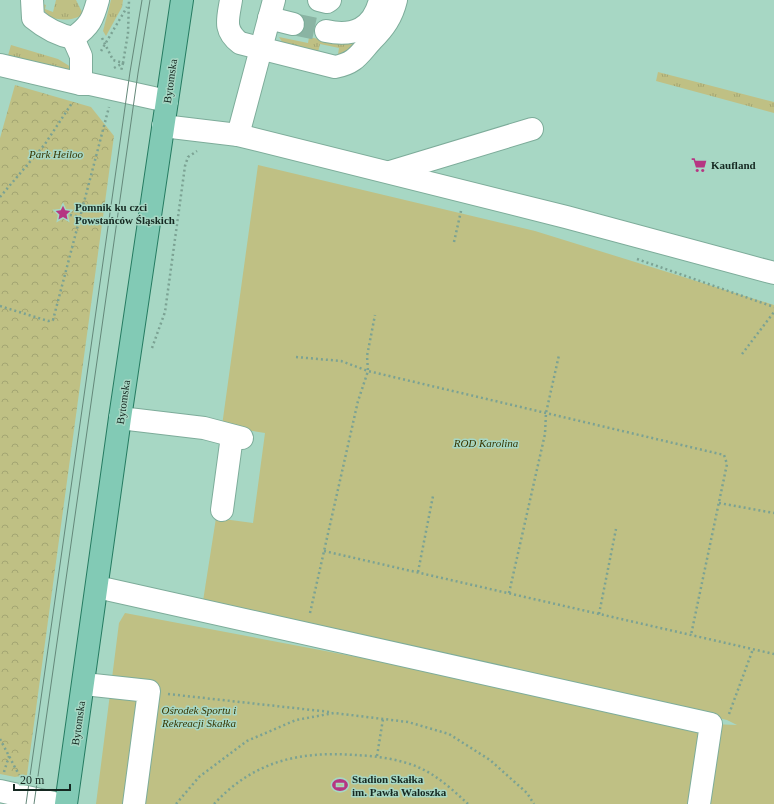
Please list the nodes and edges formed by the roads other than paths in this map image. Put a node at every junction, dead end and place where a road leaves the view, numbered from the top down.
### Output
1 (32, 0) edge
2 (182, 0) edge
3 (231, 0) edge
4 (318, 0) edge
5 (330, 0) edge
6 (380, 0) edge
7 (396, 0) edge
8 (95, 9) edge
9 (271, 9) edge
10 (293, 24) tunnel mouth
11 (326, 31) tunnel mouth
12 (74, 38) junction
13 (261, 49) junction
14 (0, 65) edge
15 (81, 84) junction
16 (167, 101) junction
17 (163, 126) junction
18 (532, 129) dead end
19 (238, 135) junction
20 (389, 173) junction
21 (774, 273) edge
22 (120, 418) junction
23 (222, 510) dead end
24 (97, 587) junction
25 (84, 684) junction
26 (1, 785) edge
27 (58, 804) edge
28 (66, 804) edge
29 (134, 804) edge
30 (699, 804) edge

1 - 12 street
2 - 16 main road, Bytomska
3 - 13 street
4 - 5 street
6 - 11 street
7 - 13 street
8 - 12 street
9 - 10 street
9 - 13 street
12 - 15 street
13 - 19 street
14 - 15 street
15 - 16 street
16 - 17 main road, Bytomska
17 - 19 street
17 - 22 main road, Bytomska
18 - 20 street
19 - 20 street
20 - 21 street
22 - 23 street
22 - 24 main road, Bytomska
24 - 25 main road, Bytomska
24 - 30 street
25 - 28 main road, Bytomska
25 - 29 street
26 - 27 street

